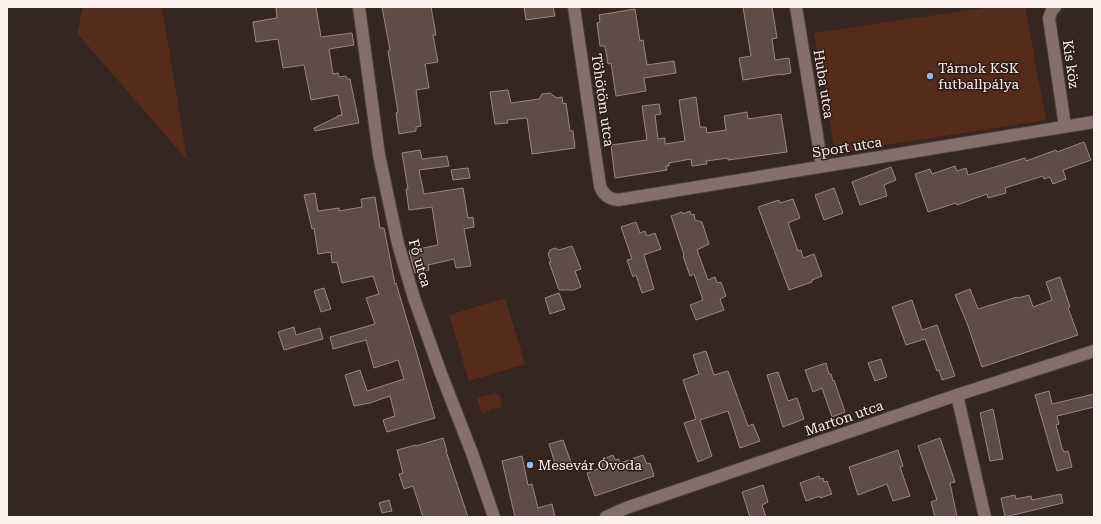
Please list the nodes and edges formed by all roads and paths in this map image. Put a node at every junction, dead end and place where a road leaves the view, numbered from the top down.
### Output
1 (359, 7) edge
2 (574, 7) edge
3 (796, 7) edge
4 (1055, 7) edge
5 (1094, 122) edge
6 (1064, 126) junction
7 (822, 166) junction
8 (606, 196) joint
9 (1094, 351) edge
10 (957, 395) junction
11 (494, 517) edge
12 (606, 517) edge
13 (985, 517) edge

1 - 11 street, Fő utca
2 - 8 street, Töhötöm utca
3 - 7 street, Huba utca
4 - 6 street, Kis köz
5 - 6 street, Sport utca
6 - 7 street, Sport utca
7 - 8 street, Sport utca
9 - 10 street, Marton utca
10 - 12 street, Marton utca
10 - 13 street

